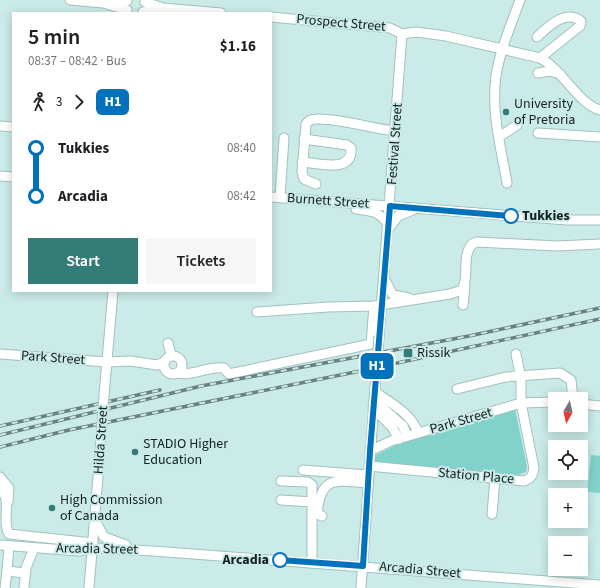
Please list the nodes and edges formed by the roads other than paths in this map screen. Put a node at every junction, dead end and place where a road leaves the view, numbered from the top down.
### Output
1 (70, 0) edge
2 (520, 0) edge
3 (144, 1) edge
4 (128, 6) edge
5 (163, 8) junction
6 (142, 12) edge
7 (146, 12) edge
8 (209, 12) edge
9 (272, 17) edge
10 (402, 34) junction
11 (537, 37) dead end
12 (503, 49) junction
13 (540, 58) junction
14 (538, 73) dead end
15 (560, 74) junction
16 (600, 110) edge
17 (517, 125) dead end
18 (0, 126) edge
19 (12, 127) edge
20 (396, 131) junction
21 (538, 133) dead end
22 (499, 137) junction
23 (600, 137) edge
24 (284, 138) dead end
25 (304, 139) junction
26 (302, 162) junction
27 (0, 176) edge
28 (12, 177) edge
29 (507, 183) dead end
30 (316, 184) dead end
31 (275, 197) edge
32 (308, 200) junction
33 (390, 206) junction
34 (420, 209) junction
35 (600, 220) edge
36 (389, 227) junction
37 (600, 244) edge
38 (384, 279) junction
39 (465, 285) junction
40 (112, 292) edge
41 (418, 299) junction
42 (378, 305) junction
43 (463, 305) dead end
44 (256, 312) dead end
45 (168, 343) dead end
46 (0, 354) edge
47 (516, 354) dead end
48 (171, 355) junction
49 (107, 362) junction
50 (164, 362) junction
51 (142, 363) junction
52 (175, 371) junction
53 (521, 375) junction
54 (457, 389) dead end
55 (572, 392) edge
56 (374, 397) junction
57 (548, 402) edge
58 (521, 403) junction
59 (588, 405) edge
60 (600, 406) edge
61 (418, 433) junction
62 (403, 438) junction
63 (370, 451) junction
64 (303, 470) dead end
65 (368, 475) junction
66 (0, 477) edge
67 (495, 478) junction
68 (281, 481) dead end
69 (0, 484) edge
70 (0, 489) edge
71 (0, 493) edge
72 (0, 499) edge
73 (282, 500) dead end
74 (313, 502) junction
75 (7, 507) junction
76 (492, 514) dead end
77 (322, 516) dead end
78 (95, 519) junction
79 (3, 529) edge
80 (0, 541) edge
81 (93, 543) junction
82 (4, 546) edge
83 (34, 548) junction
84 (153, 551) junction
85 (312, 563) junction
86 (363, 566) junction
87 (7, 571) junction
88 (25, 573) junction
89 (600, 584) edge
90 (5, 588) edge
91 (24, 588) edge
92 (89, 588) edge
93 (361, 588) edge

1 - 4 street
2 - 12 street
3 - 5 street
3 - 6 street
5 - 7 street
5 - 8 street
9 - 10 street, Prospect Street
10 - 12 street, Prospect Street
10 - 20 street, Festival Street
11 - 13 street
12 - 13 street, Prospect Street
12 - 22 street
13 - 15 street
14 - 15 street
15 - 16 street
17 - 22 street
18 - 19 street
20 - 25 street
20 - 33 street, Festival Street
21 - 23 street
22 - 29 street
24 - 31 street
25 - 26 street
25 - 26 street
26 - 30 street
27 - 28 street
31 - 32 street, Burnett Street
32 - 33 street, Burnett Street
32 - 36 street
33 - 34 street, Burnett Street
33 - 36 street, Festival Street
34 - 35 street, Burnett Street
34 - 36 street
36 - 38 street, Festival Street
37 - 39 street
38 - 41 street
38 - 42 street, Festival Street
39 - 41 street
39 - 43 street
40 - 49 street, Hilda Street
41 - 42 street
42 - 44 street
42 - 52 street
42 - 56 street, Festival Street, bridge
45 - 48 street
46 - 49 street, Park Street
47 - 53 street
48 - 50 street
48 - 52 street
49 - 51 street, Park Street
49 - 78 street, Hilda Street, bridge
50 - 51 street
50 - 52 street
51 - 52 street
53 - 54 street
53 - 55 street
53 - 58 street
56 - 61 street
56 - 62 street
56 - 63 street, Festival Street
57 - 58 street, Park Street
58 - 61 street, Park Street
58 - 67 street, Station Place
59 - 60 street
61 - 62 street, Park Street
62 - 63 street, Park Street
63 - 65 street, Festival Street
64 - 65 street
65 - 67 street, Station Place
65 - 77 street
65 - 86 street, Festival Street
66 - 75 street
67 - 76 street
68 - 74 street
69 - 75 street
70 - 75 street
71 - 75 street
72 - 75 street
73 - 74 street
74 - 85 street
75 - 79 street
78 - 81 street, Hilda Street
78 - 84 street
79 - 81 street
80 - 81 street
81 - 83 street, Arcadia Street
81 - 84 street, Arcadia Street
81 - 92 street, Hilda Street
82 - 83 street, Arcadia Street
82 - 87 street
83 - 88 street
84 - 85 street, Arcadia Street
85 - 86 street, Arcadia Street
86 - 89 street, Arcadia Street
86 - 93 street, Festival Street
87 - 88 street
87 - 90 street
88 - 91 street

